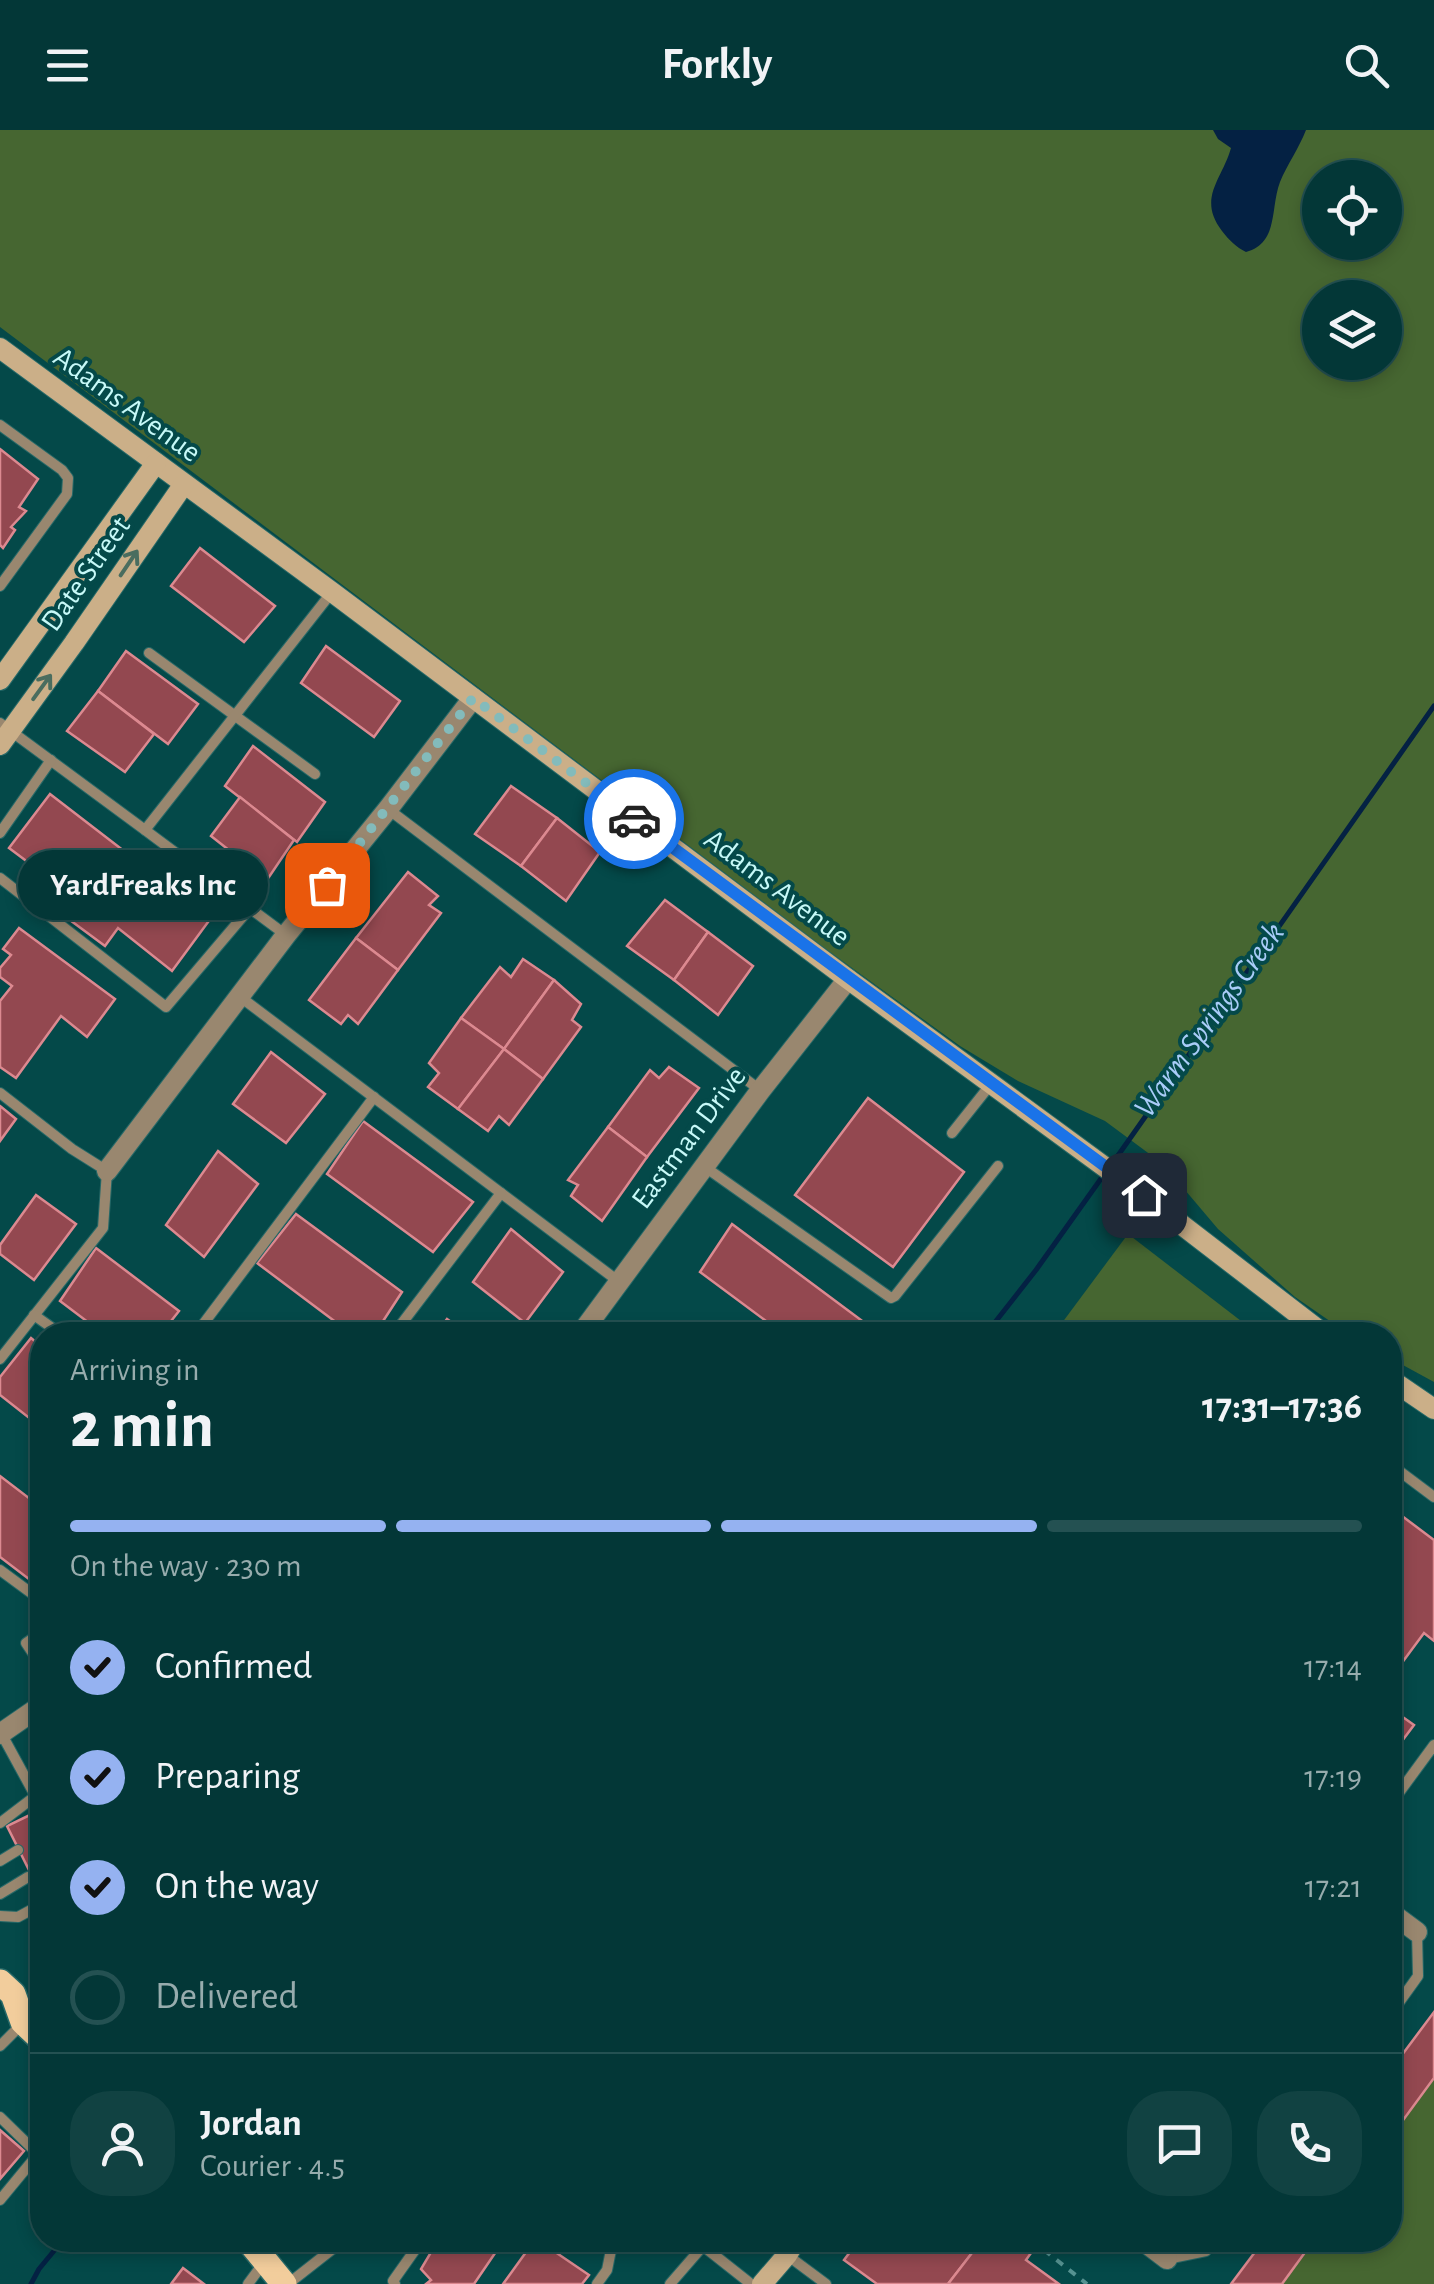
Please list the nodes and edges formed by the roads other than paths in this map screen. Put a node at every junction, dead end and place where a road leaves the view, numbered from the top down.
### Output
1 (0, 348) edge
2 (1, 427) edge
3 (156, 463) junction
4 (184, 484) junction
5 (0, 586) edge
6 (332, 592) junction
7 (149, 653) dead end
8 (0, 680) edge
9 (473, 698) junction
10 (235, 714) junction
11 (4, 733) edge
12 (51, 760) junction
13 (315, 774) dead end
14 (388, 809) junction
15 (145, 830) junction
16 (0, 834) edge
17 (0, 878) edge
18 (250, 908) junction
19 (286, 935) junction
20 (848, 979) junction
21 (240, 996) junction
22 (991, 1084) junction
23 (760, 1091) junction
24 (0, 1093) edge
25 (374, 1097) junction
26 (952, 1134) dead end
27 (998, 1166) dead end
28 (704, 1167) junction
29 (107, 1171) junction
30 (501, 1193) junction
31 (619, 1282) junction
32 (34, 1315) junction
33 (44, 1322) edge
34 (205, 1322) edge
35 (403, 1322) edge
36 (590, 1322) edge
37 (1302, 1322) edge
38 (0, 1360) edge
39 (1402, 1387) edge
40 (1434, 1409) edge
41 (1402, 1473) edge
42 (1433, 1495) edge
43 (0, 1570) edge
44 (30, 1591) edge
45 (30, 1713) edge
46 (1, 1733) edge
47 (1434, 1745) edge
48 (30, 1779) edge
49 (1402, 1788) edge
50 (30, 1800) edge
51 (0, 1823) edge
52 (18, 1850) dead end
53 (0, 1861) edge
54 (28, 1878) dead end
55 (0, 1894) edge
56 (30, 1910) edge
57 (0, 1916) edge
58 (1402, 1921) edge
59 (1417, 1932) joint
60 (0, 1982) edge
61 (1402, 1998) edge
62 (22, 2027) edge
63 (0, 2046) edge
64 (0, 2117) edge
65 (30, 2146) edge
66 (30, 2164) edge
67 (0, 2200) edge
68 (258, 2252) edge
69 (328, 2252) edge
70 (414, 2252) edge
71 (611, 2252) edge
72 (698, 2252) edge
73 (711, 2252) edge
74 (789, 2252) edge
75 (796, 2252) edge
76 (1158, 2252) edge
77 (1201, 2252) edge
78 (1167, 2259) joint
79 (265, 2261) junction
80 (248, 2284) edge
81 (286, 2284) edge
82 (395, 2284) edge
83 (597, 2284) edge
84 (670, 2284) edge
85 (752, 2284) edge
86 (762, 2284) edge
87 (826, 2284) edge

1 - 3 street, Adams Avenue
2 - 5 lane
3 - 4 street, Adams Avenue
3 - 8 street, Date Street
4 - 6 street, Adams Avenue
11 -> 4 street, Date Street
6 - 9 street, Adams Avenue
6 - 10 lane
7 - 10 lane
9 - 14 street
9 - 20 street, Adams Avenue
10 - 13 lane
10 - 15 lane
11 - 12 lane
12 - 15 lane
12 - 16 lane
14 - 19 street
14 - 23 lane
15 - 18 lane
17 - 18 lane
18 - 19 lane
19 - 21 street
20 - 22 street, Adams Avenue
20 - 23 street, Eastman Drive
21 - 25 lane
21 - 29 street
22 - 26 lane
22 - 37 street, Adams Avenue
23 - 28 street, Eastman Drive
24 - 29 lane
25 - 30 lane
25 - 34 lane
27 - 28 lane
28 - 31 street, Eastman Drive
29 - 32 lane
30 - 31 lane
30 - 35 lane
31 - 36 street, Eastman Drive
32 - 33 lane
32 - 38 lane
39 - 40 street
41 - 42 lane
43 - 44 lane
45 - 46 street
46 - 48 lane
47 - 49 lane
50 - 51 lane
52 - 53 lane
54 - 55 lane
56 - 57 lane
58 - 59 street
59 - 61 lane
60 - 62 main road
62 - 63 lane
64 - 65 lane
66 - 67 lane
68 - 79 main road
69 - 81 lane
70 - 82 lane
71 - 83 lane
72 - 84 lane
73 - 85 lane
74 - 86 street
75 - 87 lane
76 - 78 street
77 - 78 lane
79 - 80 lane
79 - 81 main road

